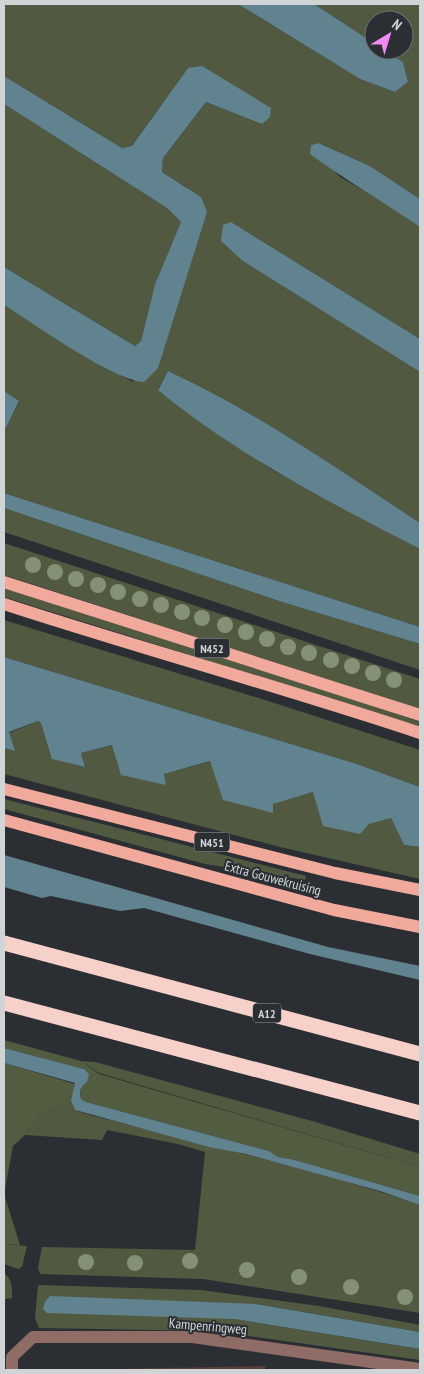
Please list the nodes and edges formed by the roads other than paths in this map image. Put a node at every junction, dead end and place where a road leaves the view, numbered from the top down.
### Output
1 (4, 582) edge
2 (4, 604) edge
3 (420, 715) edge
4 (420, 733) edge
5 (4, 789) edge
6 (4, 820) edge
7 (420, 890) edge
8 (420, 927) edge
9 (4, 944) edge
10 (4, 1003) edge
11 (420, 1054) edge
12 (420, 1113) edge
13 (420, 1369) edge
14 (12, 1370) edge

1 - 3 main road, N452
2 - 4 main road, N452
5 - 7 main road, Extra Gouwekruising / N451
6 - 8 main road, Extra Gouwekruising / N451
9 - 11 highway, A12
10 - 12 highway
13 - 14 street, Kampenringweg

